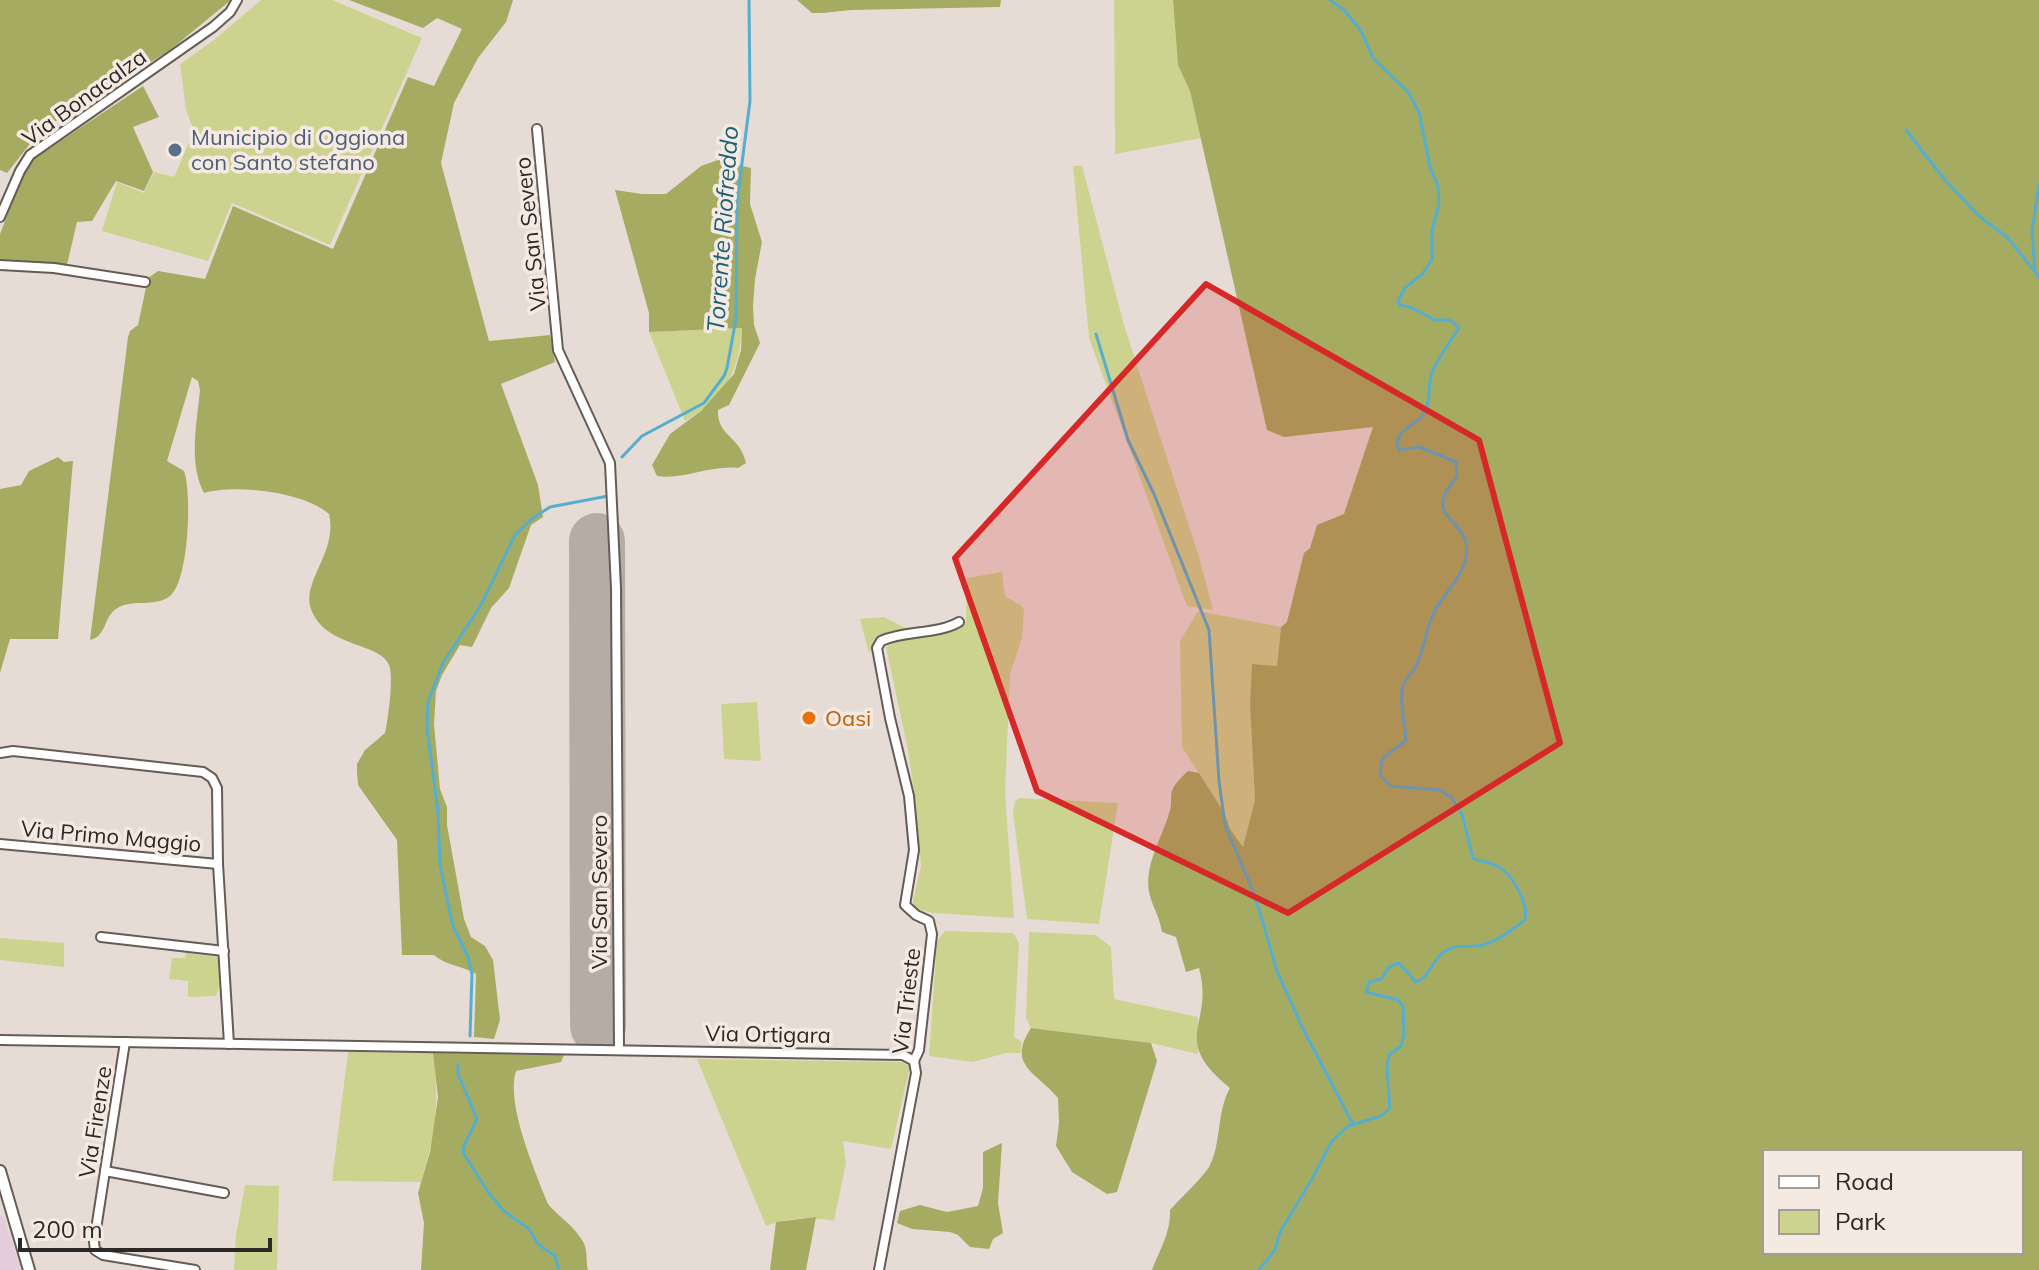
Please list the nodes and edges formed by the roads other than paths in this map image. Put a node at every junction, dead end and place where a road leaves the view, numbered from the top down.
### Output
1 (237, 0) edge
2 (537, 129) dead end
3 (0, 217) edge
4 (0, 265) edge
5 (145, 282) dead end
6 (959, 622) dead end
7 (0, 753) edge
8 (0, 844) edge
9 (218, 864) junction
10 (101, 937) dead end
11 (224, 951) junction
12 (0, 1040) edge
13 (125, 1042) junction
14 (229, 1044) junction
15 (619, 1049) junction
16 (914, 1061) junction
17 (0, 1171) edge
18 (105, 1171) junction
19 (224, 1193) dead end
20 (29, 1270) edge
21 (195, 1270) edge
22 (879, 1270) edge

1 - 3 street, Via Bonacalza
2 - 15 street, Via San Severo
4 - 5 street
6 - 16 street, Via Trieste
7 - 9 street
8 - 9 street, Via Primo Maggio
9 - 11 street
10 - 11 street
11 - 14 street
12 - 13 street
13 - 14 street
13 - 18 street, Via Firenze
14 - 15 street
15 - 16 street, Via Ortigara
16 - 22 street, Via Trieste
17 - 20 street
18 - 19 street
18 - 21 street, Via Firenze

